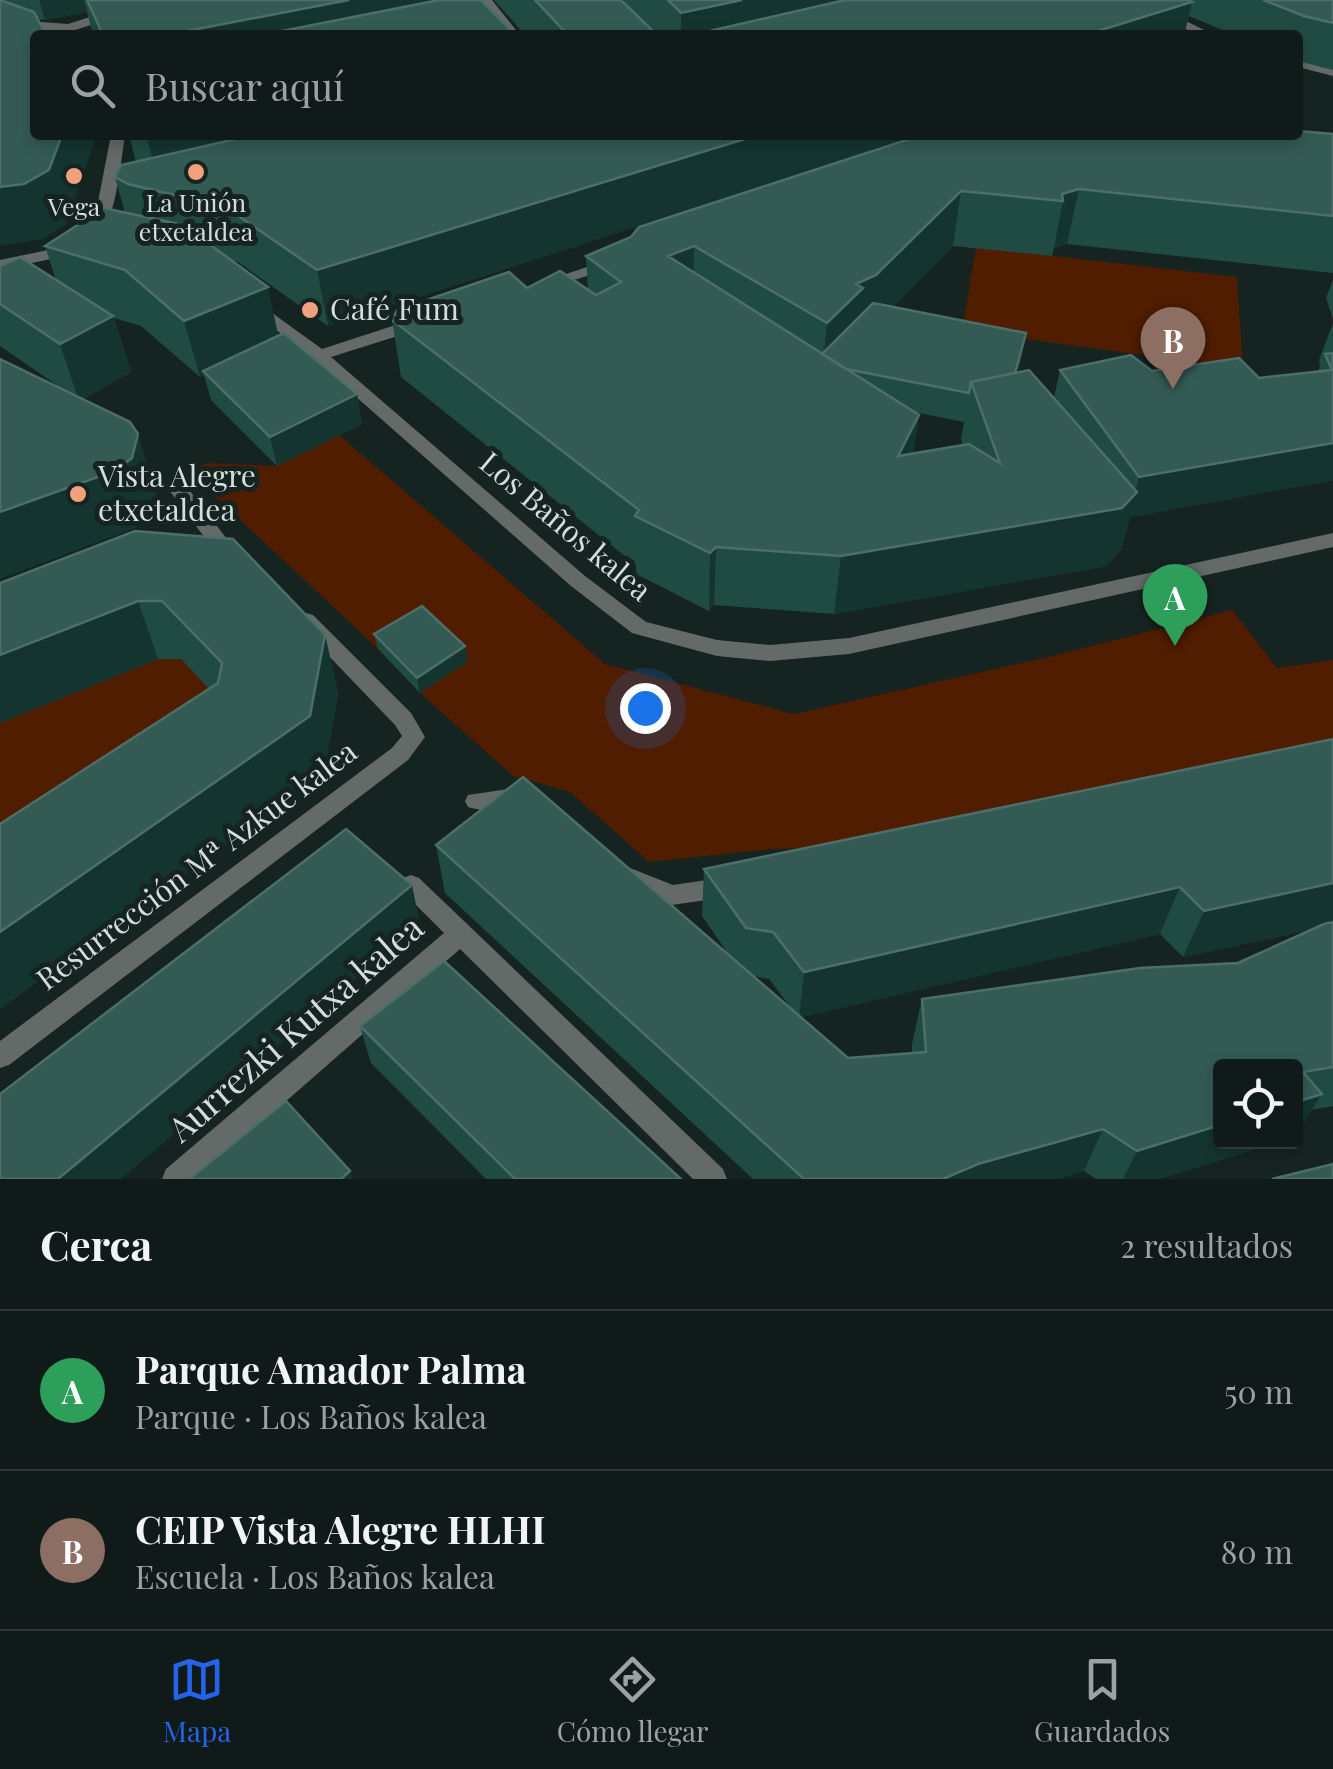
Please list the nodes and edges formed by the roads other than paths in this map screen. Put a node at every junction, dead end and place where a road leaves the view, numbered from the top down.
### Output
1 (486, 0) edge
2 (1134, 0) edge
3 (131, 10) edge
4 (0, 23) edge
5 (61, 30) edge
6 (72, 30) edge
7 (510, 30) edge
8 (1197, 30) edge
9 (1303, 64) edge
10 (1333, 72) edge
11 (117, 140) edge
12 (124, 208) edge
13 (104, 212) junction
14 (84, 248) junction
15 (114, 249) edge
16 (622, 260) edge
17 (0, 265) edge
18 (529, 289) edge
19 (242, 295) edge
20 (436, 318) edge
21 (319, 355) junction
22 (176, 486) dead end
23 (1333, 540) edge
24 (214, 566) edge
25 (292, 605) edge
26 (476, 801) dead end
27 (547, 803) edge
28 (615, 864) edge
29 (753, 882) edge
30 (411, 885) edge
31 (461, 933) junction
32 (0, 1056) edge
33 (176, 1179) edge
34 (713, 1179) edge

1 - 7 street
2 - 8 street
3 - 6 street
4 - 5 street
9 - 10 street
11 - 13 street
12 - 13 street
13 - 14 street
14 - 15 street
14 - 17 street
16 - 18 street
19 - 21 street, Los Baños kalea
20 - 21 street
21 - 23 street, Los Baños kalea
22 - 24 street
25 - 32 street, Resurrección Mª Azkue kalea
26 - 27 street
28 - 29 street
30 - 31 street
31 - 33 street, Aurrezki Kutxa kalea
31 - 34 street

